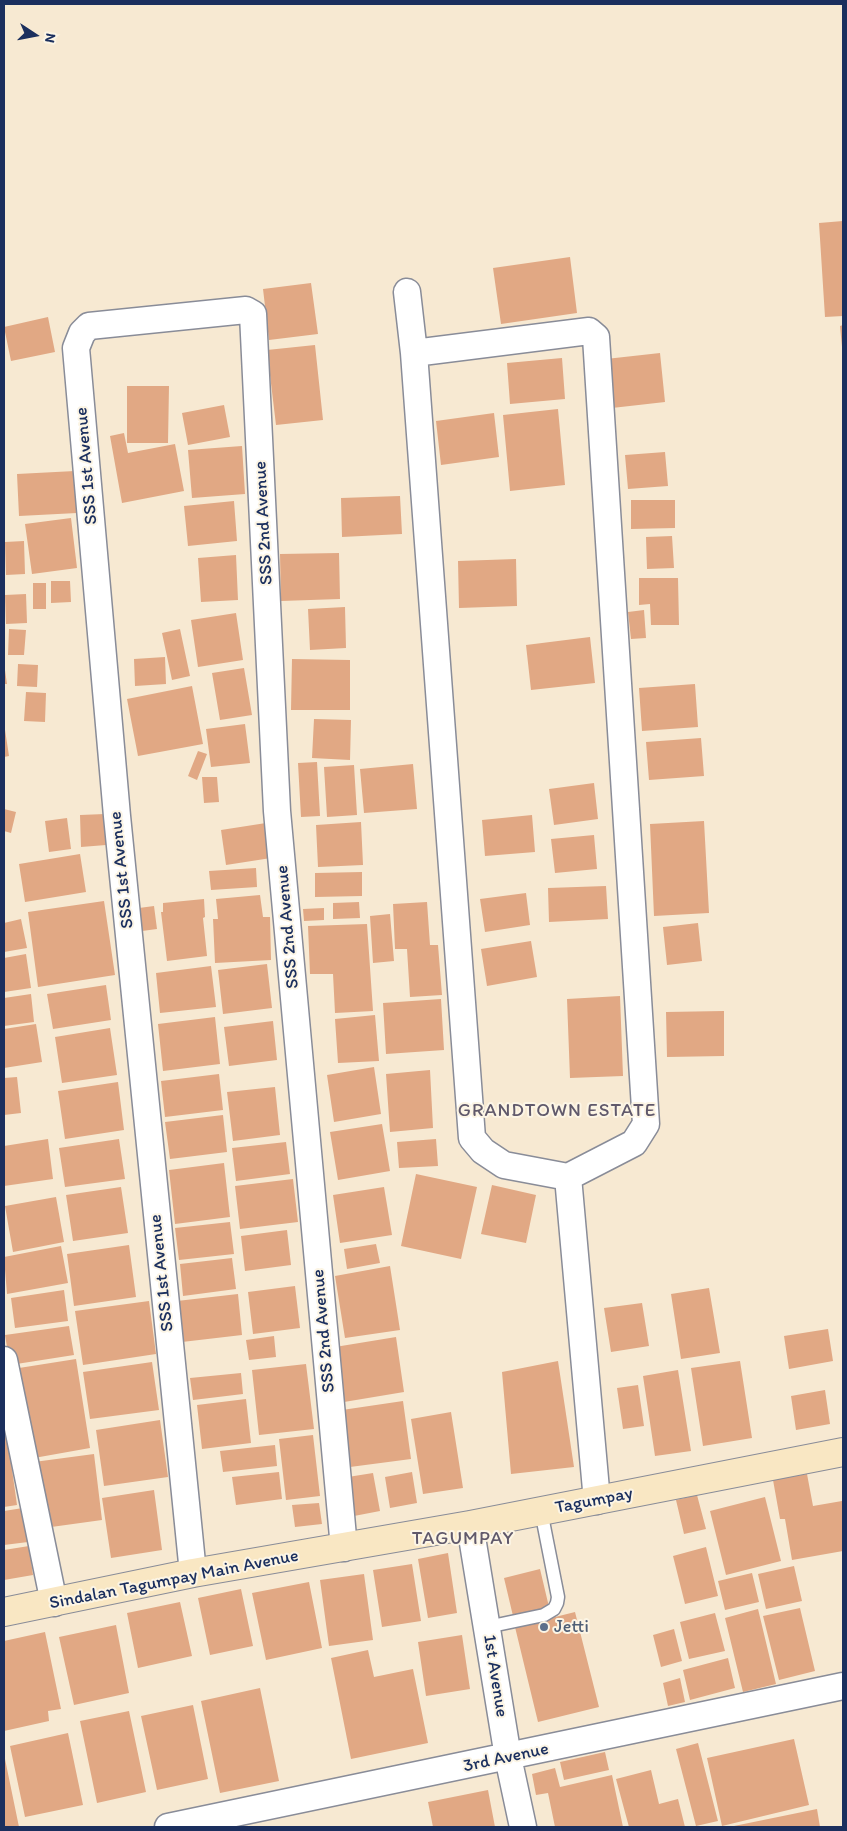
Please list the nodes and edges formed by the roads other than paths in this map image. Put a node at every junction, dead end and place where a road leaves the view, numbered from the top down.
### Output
1 (407, 292) dead end
2 (246, 310) joint
3 (414, 353) junction
4 (568, 1177) junction
5 (4, 1360) edge
6 (843, 1452) edge
7 (597, 1500) junction
8 (541, 1511) junction
9 (470, 1525) junction
10 (344, 1548) junction
11 (193, 1573) junction
12 (54, 1603) junction
13 (4, 1612) edge
14 (487, 1627) junction
15 (843, 1686) edge
16 (508, 1757) junction
17 (168, 1827) edge
18 (523, 1827) edge

1 - 3 street
2 - 10 street, SSS 2nd Avenue
2 - 11 street, SSS 1st Avenue
3 - 4 street
3 - 4 street
4 - 7 street
5 - 12 street
6 - 7 main road, Tagumpay
7 - 8 main road, Tagumpay
8 - 9 main road, Tagumpay
8 - 14 lane
9 - 10 main road, Tagumpay
9 - 14 street, 1st Avenue
10 - 11 main road, Sindalan Tagumpay Main Avenue
11 - 12 main road, Sindalan Tagumpay Main Avenue
12 - 13 main road, Sindalan Tagumpay Main Avenue
14 - 16 street, 1st Avenue
15 - 16 street, 3rd Avenue
16 - 17 street, 3rd Avenue
16 - 18 street, 1st Avenue

